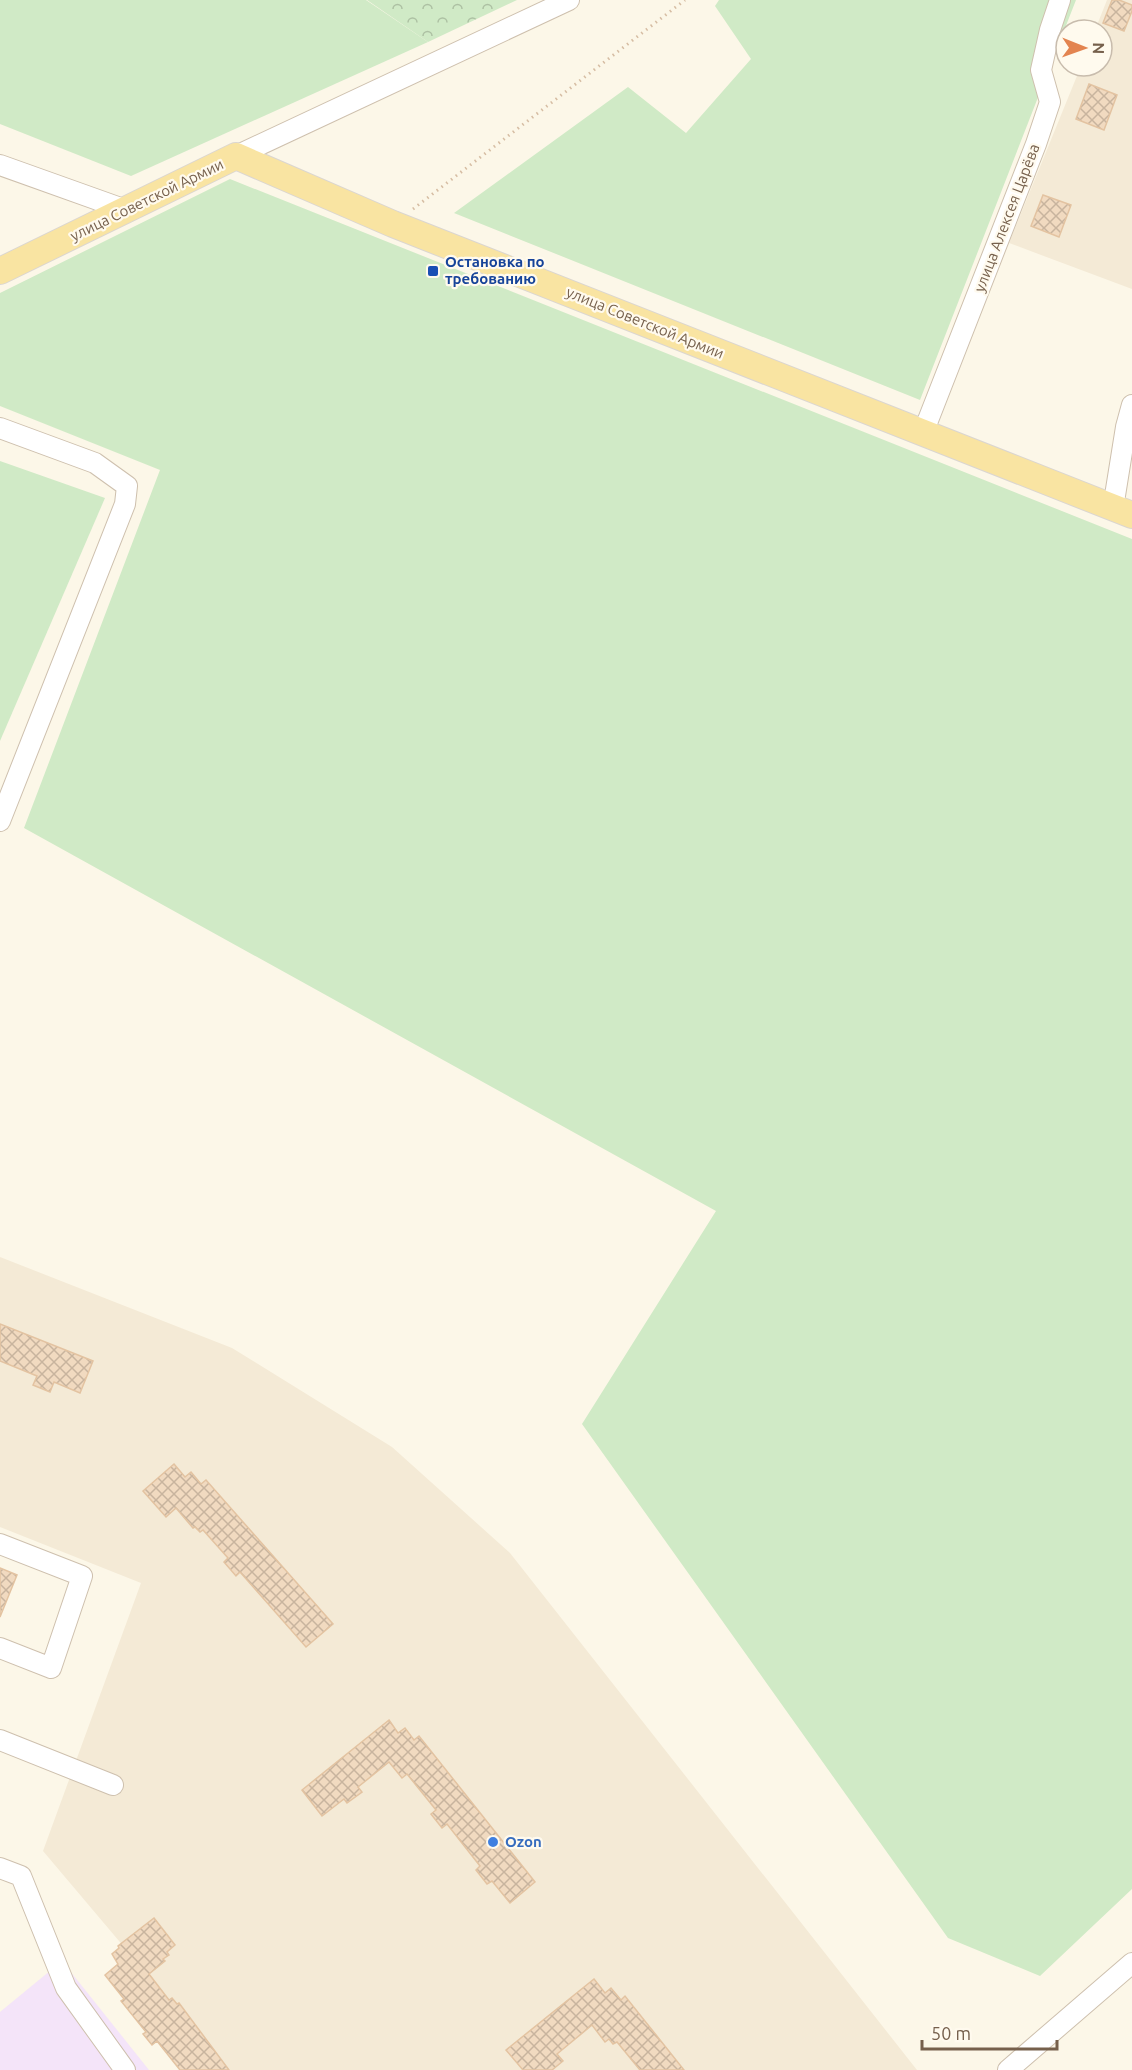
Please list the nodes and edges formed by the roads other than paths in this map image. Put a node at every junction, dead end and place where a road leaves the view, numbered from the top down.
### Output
1 (569, 0) edge
2 (1060, 0) edge
3 (236, 156) junction
4 (0, 165) edge
5 (126, 210) junction
6 (0, 271) edge
7 (1132, 405) edge
8 (0, 428) edge
9 (923, 433) junction
10 (1123, 511) edge
11 (0, 821) edge
12 (0, 1544) edge
13 (0, 1648) edge
14 (0, 1740) edge
15 (113, 1785) dead end
16 (0, 1868) edge
17 (1132, 1963) edge
18 (125, 2070) edge
19 (1008, 2070) edge

1 - 3 street
2 - 9 street, улица Алексея Царёва
3 - 5 main road, улица Советской Армии
3 - 9 main road, улица Советской Армии
4 - 5 street
5 - 6 main road, улица Советской Армии
7 - 10 street
8 - 11 street
9 - 10 main road, улица Советской Армии
12 - 13 street
14 - 15 street
16 - 18 street
17 - 19 street

